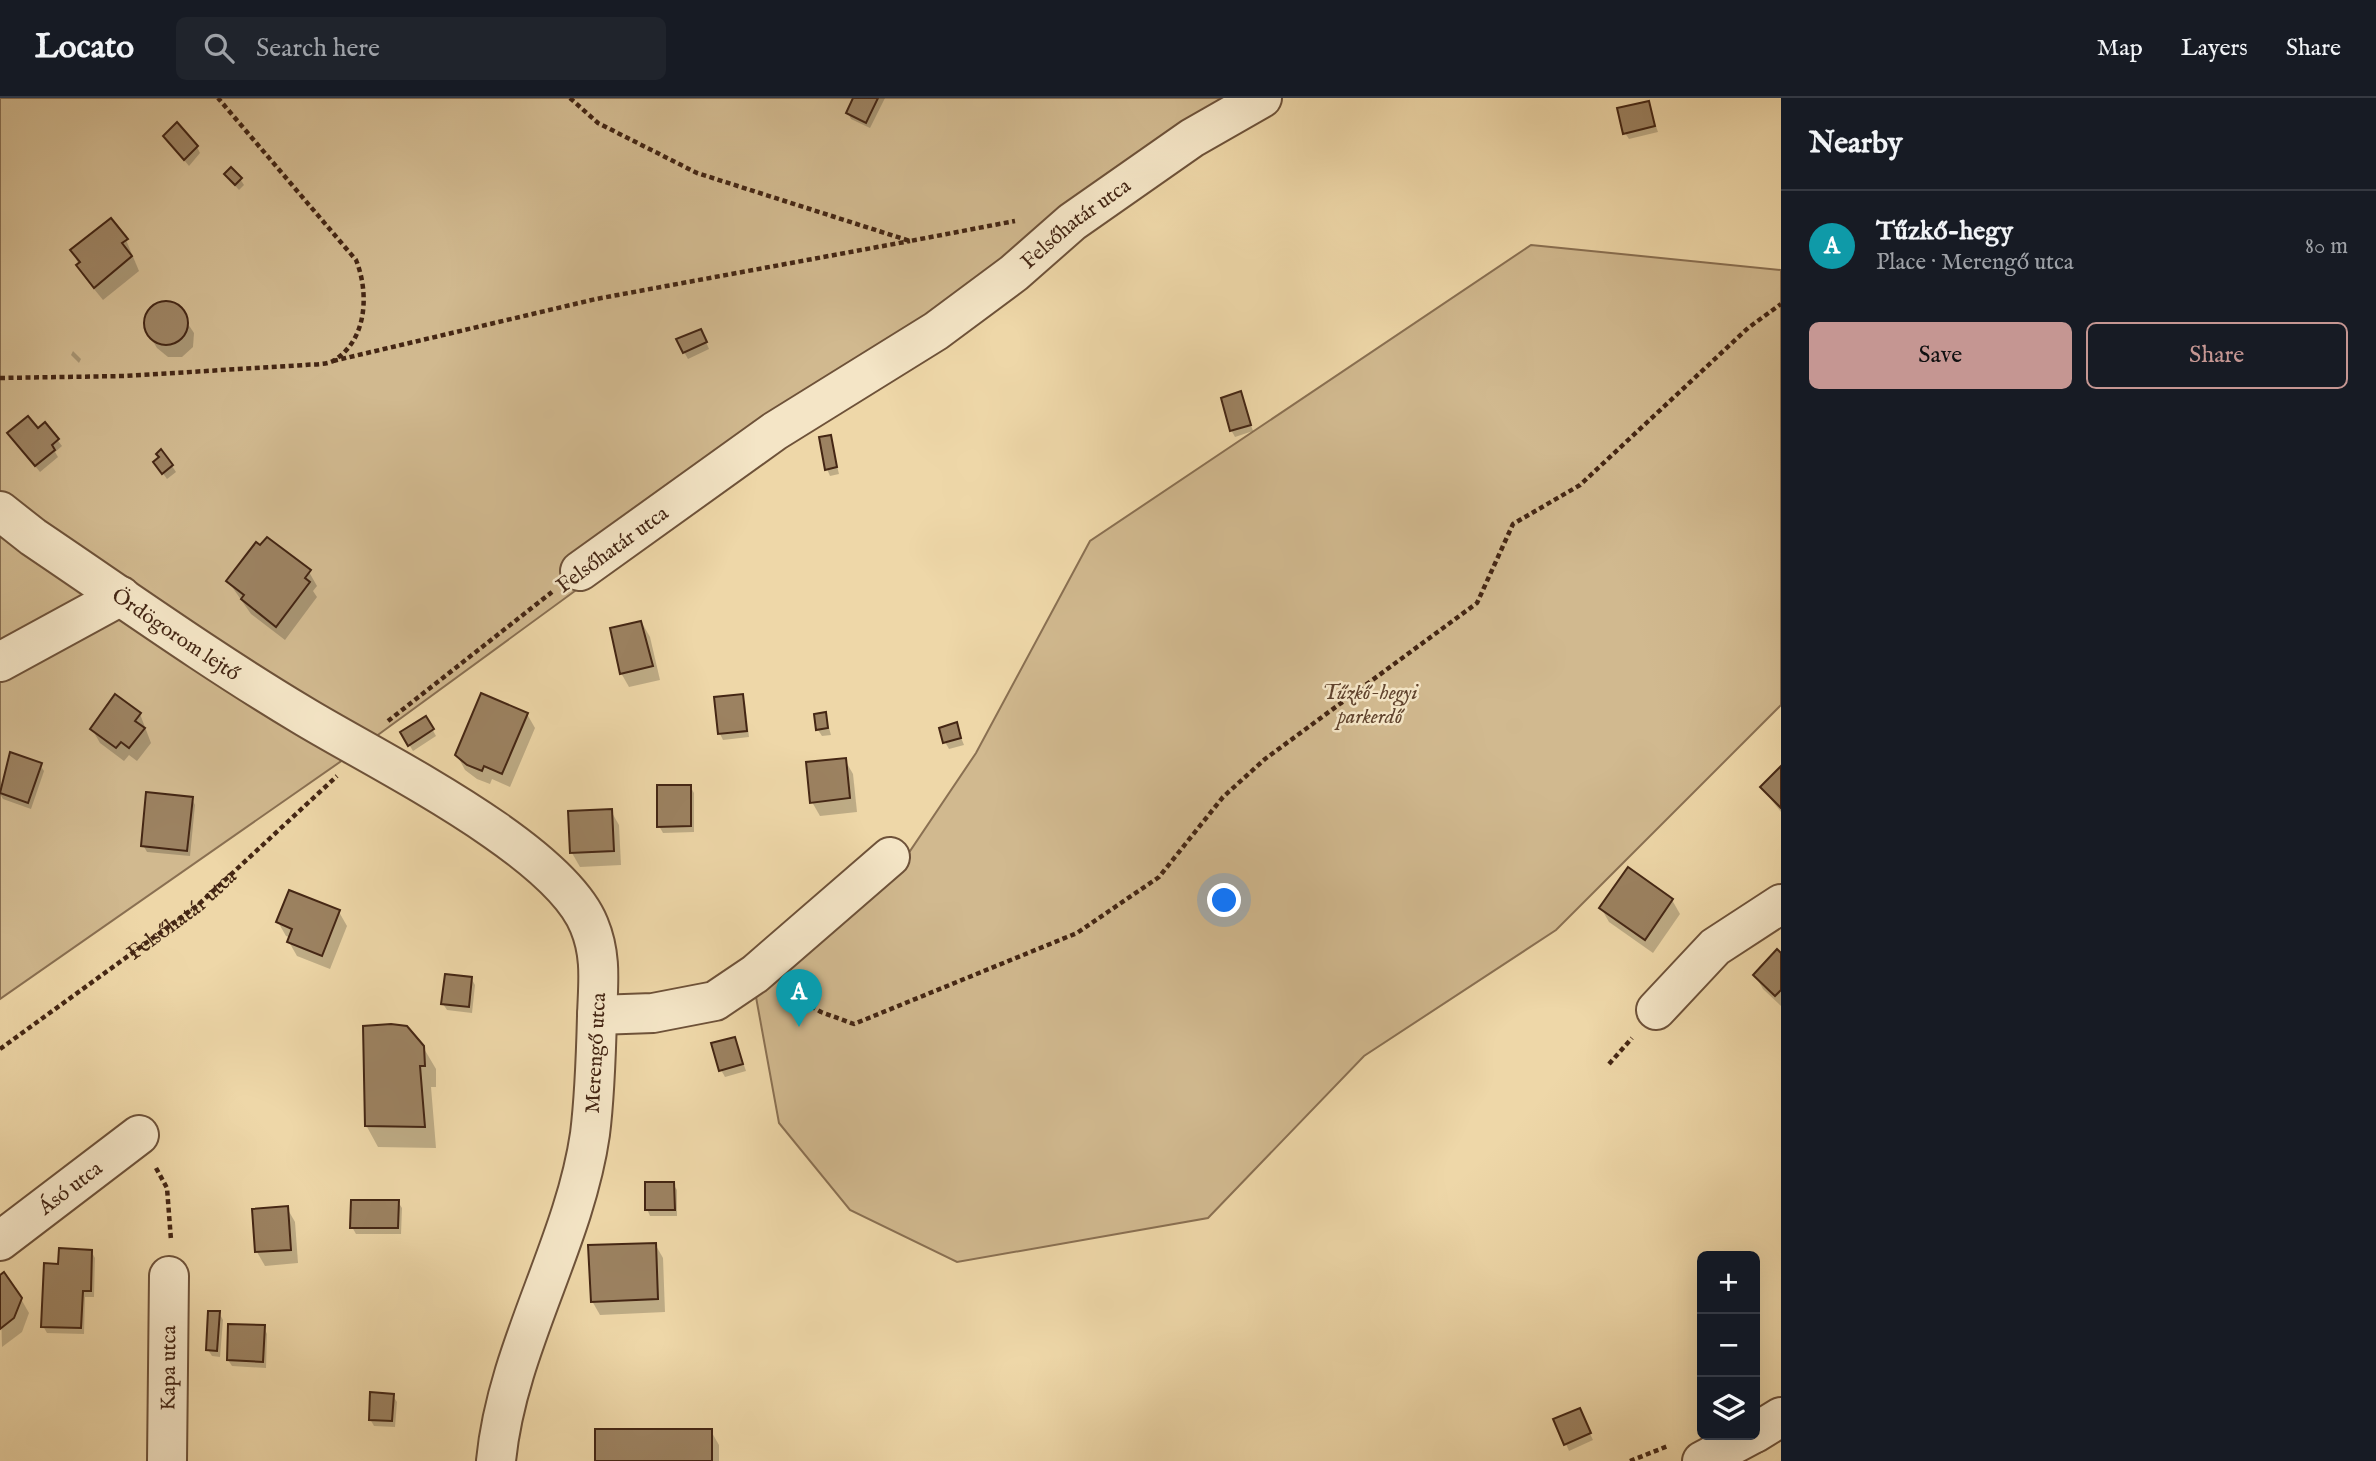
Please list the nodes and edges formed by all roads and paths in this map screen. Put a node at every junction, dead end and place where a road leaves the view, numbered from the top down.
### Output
1 (218, 98) edge
2 (570, 98) edge
3 (1262, 98) edge
4 (1016, 221) dead end
5 (910, 242) junction
6 (1781, 304) edge
7 (332, 361) junction
8 (0, 378) edge
9 (0, 511) edge
10 (580, 570) joint
11 (121, 596) junction
12 (0, 662) edge
13 (363, 750) junction
14 (890, 857) dead end
15 (1781, 904) edge
16 (755, 974) junction
17 (1656, 1010) dead end
18 (597, 1015) junction
19 (0, 1049) edge
20 (133, 1139) joint
21 (0, 1241) edge
22 (169, 1276) joint
23 (1781, 1417) edge
24 (1760, 1430) edge
25 (1742, 1440) edge
26 (167, 1461) edge
27 (496, 1461) edge
28 (1702, 1461) edge

1 - 7 path
2 - 5 path
3 - 10 street, Felsőhatár utca
4 - 5 path
5 - 7 path
6 - 16 path
7 - 8 path
9 - 11 street, Ördögorom lejtő
10 - 13 path, Felsőhatár utca
11 - 12 street
11 - 13 street, Ördögorom lejtő
13 - 18 street, Merengő utca
13 - 19 path, Felsőhatár utca
14 - 16 street
15 - 17 street
16 - 18 street
18 - 27 street, Merengő utca
20 - 21 street, Ásó utca
20 - 22 path
22 - 26 street, Kapa utca
23 - 24 street
25 - 28 street

